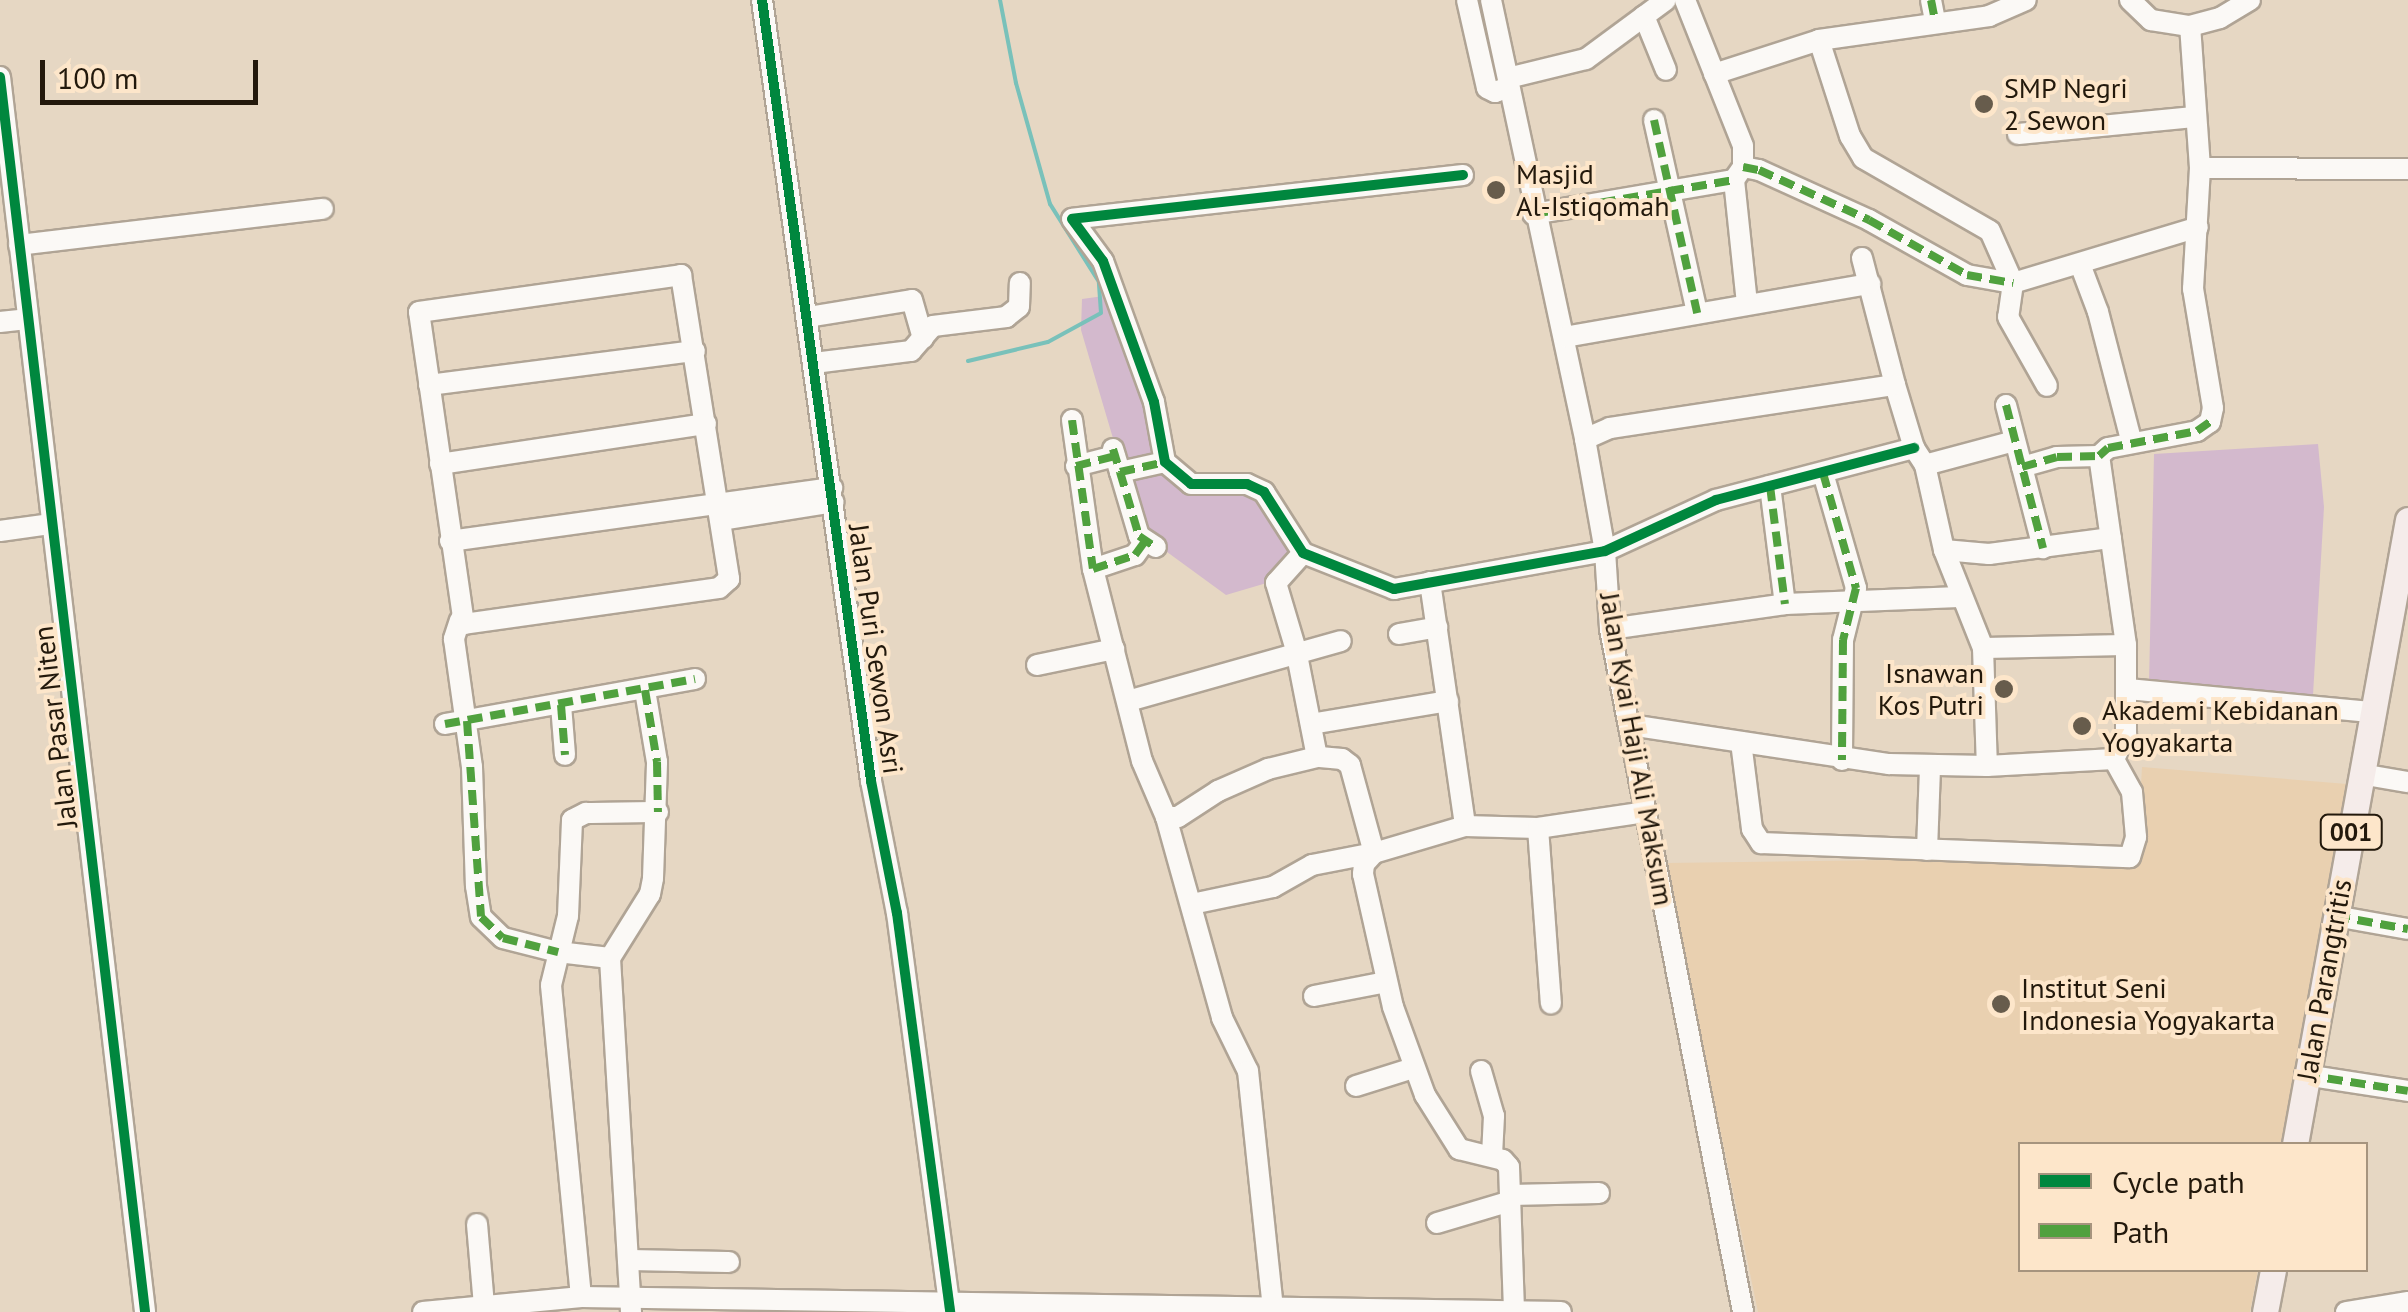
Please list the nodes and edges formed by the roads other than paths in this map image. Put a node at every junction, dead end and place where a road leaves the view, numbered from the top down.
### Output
1 (762, 0) edge
2 (1666, 0) edge
3 (1684, 0) edge
4 (2026, 0) edge
5 (2130, 0) edge
6 (2250, 0) edge
7 (1492, 5) edge
8 (1468, 8) edge
9 (1933, 10) edge
10 (1644, 16) junction
11 (2190, 26) junction
12 (1819, 40) junction
13 (1666, 70) dead end
14 (1714, 74) junction
15 (0, 78) edge
16 (1509, 82) junction
17 (2194, 117) junction
18 (1654, 120) dead end
19 (2018, 134) dead end
20 (2200, 168) junction
21 (2408, 170) edge
22 (1739, 173) junction
23 (1463, 175) dead end
24 (1669, 193) junction
25 (323, 209) dead end
26 (1534, 214) junction
27 (2198, 227) junction
28 (19, 245) junction
29 (1862, 258) dead end
30 (2080, 264) junction
31 (1020, 282) dead end
32 (2012, 283) junction
33 (1870, 284) junction
34 (1747, 304) junction
35 (1697, 313) junction
36 (808, 317) junction
37 (27, 319) junction
38 (0, 322) edge
39 (1565, 337) junction
40 (923, 338) junction
41 (696, 351) junction
42 (814, 363) junction
43 (430, 385) junction
44 (1894, 385) junction
45 (2047, 386) dead end
46 (2006, 405) dead end
47 (1072, 420) dead end
48 (706, 424) junction
49 (1585, 438) junction
50 (2014, 441) junction
51 (2132, 443) junction
52 (1920, 456) junction
53 (2099, 456) junction
54 (1116, 459) junction
55 (1165, 462) junction
56 (440, 464) junction
57 (1076, 466) junction
58 (2022, 467) junction
59 (1823, 473) junction
60 (1770, 486) junction
61 (833, 495) junction
62 (720, 512) junction
63 (2408, 520) edge
64 (50, 524) junction
65 (0, 531) edge
66 (2112, 538) junction
67 (450, 541) junction
68 (2043, 548) junction
69 (1944, 550) junction
70 (1605, 551) junction
71 (1303, 553) junction
72 (1093, 569) junction
73 (1430, 582) junction
74 (1959, 597) junction
75 (1855, 602) junction
76 (1785, 604) junction
77 (460, 620) junction
78 (1438, 627) junction
79 (1610, 629) junction
80 (2396, 631) edge
81 (1399, 634) dead end
82 (1341, 641) dead end
83 (2126, 645) junction
84 (1983, 648) junction
85 (1114, 649) junction
86 (1296, 650) junction
87 (1037, 665) dead end
88 (695, 679) dead end
89 (2127, 689) junction
90 (645, 690) junction
91 (1128, 701) junction
92 (1448, 701) junction
93 (560, 705) junction
94 (2371, 712) junction
95 (467, 722) junction
96 (444, 724) dead end
97 (1311, 724) junction
98 (1630, 725) junction
99 (1742, 742) junction
100 (565, 755) dead end
101 (1317, 757) junction
102 (1842, 760) junction
103 (2114, 760) junction
104 (1930, 766) junction
105 (1986, 766) junction
106 (2362, 774) junction
107 (2408, 782) edge
108 (658, 812) junction
109 (1645, 812) junction
110 (1166, 817) junction
111 (1465, 826) junction
112 (1538, 828) junction
113 (1927, 850) junction
114 (1374, 854) junction
115 (1192, 904) junction
116 (2336, 916) junction
117 (2408, 929) edge
118 (558, 952) junction
119 (610, 958) junction
120 (1386, 982) junction
121 (1314, 996) dead end
122 (1550, 1004) dead end
123 (1414, 1068) junction
124 (1481, 1071) dead end
125 (2305, 1075) junction
126 (1356, 1086) dead end
127 (2408, 1091) edge
128 (2294, 1142) edge
129 (1492, 1156) junction
130 (1598, 1193) dead end
131 (1511, 1198) junction
132 (1437, 1223) dead end
133 (477, 1224) dead end
134 (628, 1260) junction
135 (729, 1262) dead end
136 (2273, 1272) edge
137 (580, 1296) junction
138 (2408, 1302) edge
139 (630, 1304) edge
140 (552, 1305) edge
141 (484, 1306) junction
142 (950, 1308) edge
143 (1285, 1309) edge
144 (1419, 1309) edge
145 (1738, 1311) edge
146 (146, 1312) edge
147 (424, 1312) edge
148 (1514, 1312) edge
149 (1561, 1312) edge
150 (2265, 1312) edge
151 (2346, 1312) edge

1 - 36 street, Jalan Puri Sewon Asri
2 - 10 street
3 - 14 street
4 - 9 street
5 - 11 street
6 - 11 street
7 - 8 street
7 - 16 street, Jalan Kyai Haji Ali Maksum
8 - 16 street
9 - 12 street
10 - 13 street
10 - 16 street
11 - 17 street
12 - 14 street
12 - 32 street
14 - 22 street
15 - 28 street, Jalan Pasar Niten
16 - 26 street, Jalan Kyai Haji Ali Maksum
17 - 19 street
17 - 20 street
18 - 24 street
20 - 21 street
20 - 27 street
22 - 24 street
22 - 32 street
22 - 34 street
23 - 55 street
24 - 26 street
24 - 35 street
25 - 28 street
26 - 39 street, Jalan Kyai Haji Ali Maksum
27 - 30 street
27 - 51 street
28 - 37 street, Jalan Pasar Niten
29 - 33 street
30 - 32 street
30 - 51 street
31 - 40 street
32 - 45 street
33 - 34 street
33 - 44 street
34 - 35 street
35 - 39 street
36 - 40 street
36 - 42 street, Jalan Puri Sewon Asri
37 - 38 street
37 - 64 street, Jalan Pasar Niten
39 - 49 street, Jalan Kyai Haji Ali Maksum
40 - 42 street
41 - 43 street
41 - 43 street
41 - 48 street
42 - 61 street, Jalan Puri Sewon Asri
43 - 56 street
44 - 49 street
44 - 52 street
46 - 50 street
47 - 57 street
48 - 56 street
48 - 62 street
49 - 70 street, Jalan Kyai Haji Ali Maksum
50 - 52 street
50 - 58 street
51 - 53 street
52 - 59 street
52 - 69 street
53 - 58 street
53 - 66 street
54 - 55 street
54 - 57 street
54 - 72 street
55 - 71 street
56 - 67 street
57 - 72 street
58 - 68 street
59 - 60 street
59 - 75 street
60 - 70 street
60 - 76 street
61 - 62 street
61 - 142 street, Jalan Puri Sewon Asri
62 - 67 street
62 - 77 street
63 - 80 main road, Jalan Parangtritis / 001
64 - 65 street
64 - 146 street, Jalan Pasar Niten
66 - 68 street
66 - 83 street
67 - 77 street
68 - 69 street
69 - 74 street
70 - 73 street
70 - 79 street, Jalan Kyai Haji Ali Maksum
71 - 73 street
71 - 86 street
72 - 85 street
73 - 78 street
74 - 75 street
74 - 84 street
75 - 76 street
75 - 102 street
76 - 79 street
77 - 95 street
78 - 81 street
78 - 92 street
79 - 98 street, Jalan Kyai Haji Ali Maksum
80 - 94 main road, Jalan Parangtritis / 001
82 - 86 street
83 - 84 street
83 - 89 street
84 - 105 street
85 - 87 street
85 - 91 street
86 - 91 street
86 - 97 street
88 - 90 street
89 - 94 street
89 - 103 street
90 - 93 street
90 - 108 street
91 - 110 street
92 - 97 street
92 - 111 street
93 - 95 street
93 - 100 street
94 - 106 main road, Jalan Parangtritis / 001
95 - 96 street
95 - 118 street
97 - 101 street
98 - 99 street
98 - 109 street, Jalan Kyai Haji Ali Maksum
99 - 102 street
99 - 113 street
101 - 110 street
101 - 114 street
102 - 104 street
103 - 105 street
103 - 113 street
104 - 105 street
104 - 113 street
106 - 107 street
106 - 116 main road, Jalan Parangtritis / 001
108 - 118 street
108 - 119 street
109 - 112 street
109 - 145 street, Jalan Kyai Haji Ali Maksum
110 - 115 street
111 - 112 street
111 - 114 street
112 - 122 street
114 - 115 street
114 - 120 street
115 - 143 street
116 - 117 street
116 - 125 main road, Jalan Parangtritis / 001
118 - 119 street
118 - 137 street
119 - 134 street
120 - 121 street
120 - 123 street
123 - 126 street
123 - 129 street
124 - 129 street
125 - 127 street
125 - 128 main road, Jalan Parangtritis / 001
129 - 131 street
130 - 131 street
131 - 132 street
131 - 148 street
133 - 141 street
134 - 135 street
134 - 139 street
136 - 150 main road
137 - 139 street
137 - 140 street
138 - 151 street
139 - 142 street
140 - 141 street
141 - 147 street
142 - 143 street
143 - 144 street
144 - 148 street
148 - 149 street

